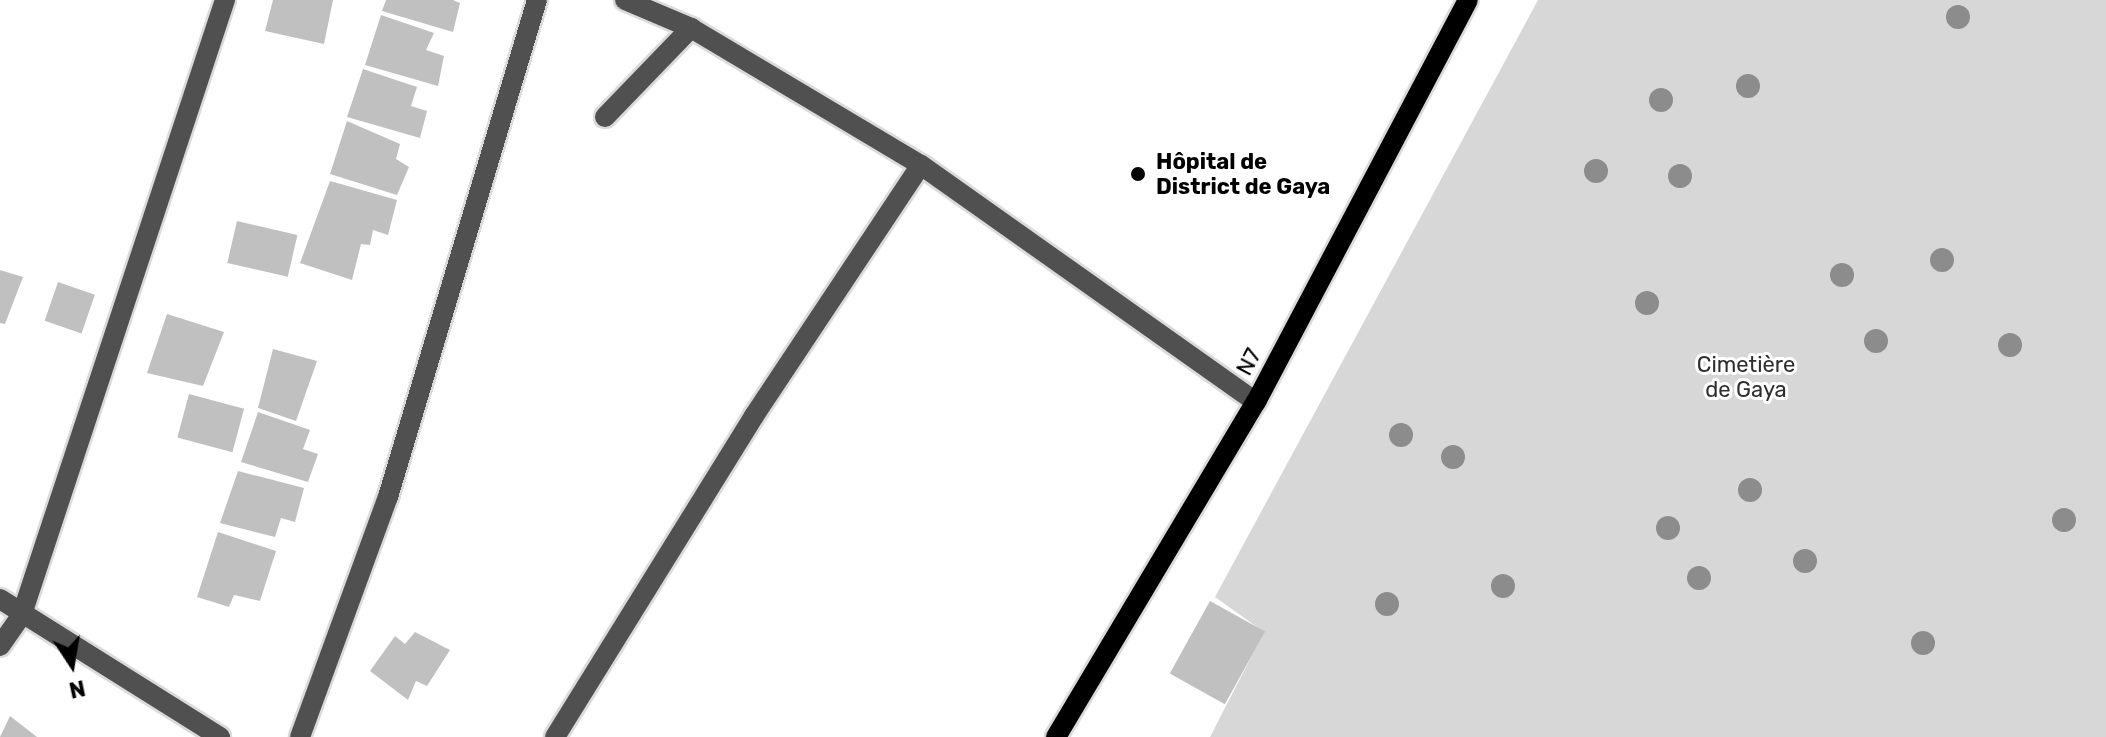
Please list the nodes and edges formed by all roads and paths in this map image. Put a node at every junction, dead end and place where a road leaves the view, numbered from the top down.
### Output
1 (225, 0) edge
2 (537, 0) edge
3 (625, 0) edge
4 (1468, 0) edge
5 (691, 28) junction
6 (605, 117) dead end
7 (921, 165) junction
8 (1256, 402) junction
9 (0, 599) edge
10 (22, 614) junction
11 (0, 646) edge
12 (220, 737) edge
13 (300, 737) edge
14 (555, 737) edge
15 (1056, 737) edge

1 - 10 street
2 - 13 street
3 - 5 street
4 - 8 main road, N7
5 - 6 street
5 - 7 street
7 - 8 street
7 - 14 street
8 - 15 main road, N7
9 - 10 street
10 - 11 street
10 - 12 street

